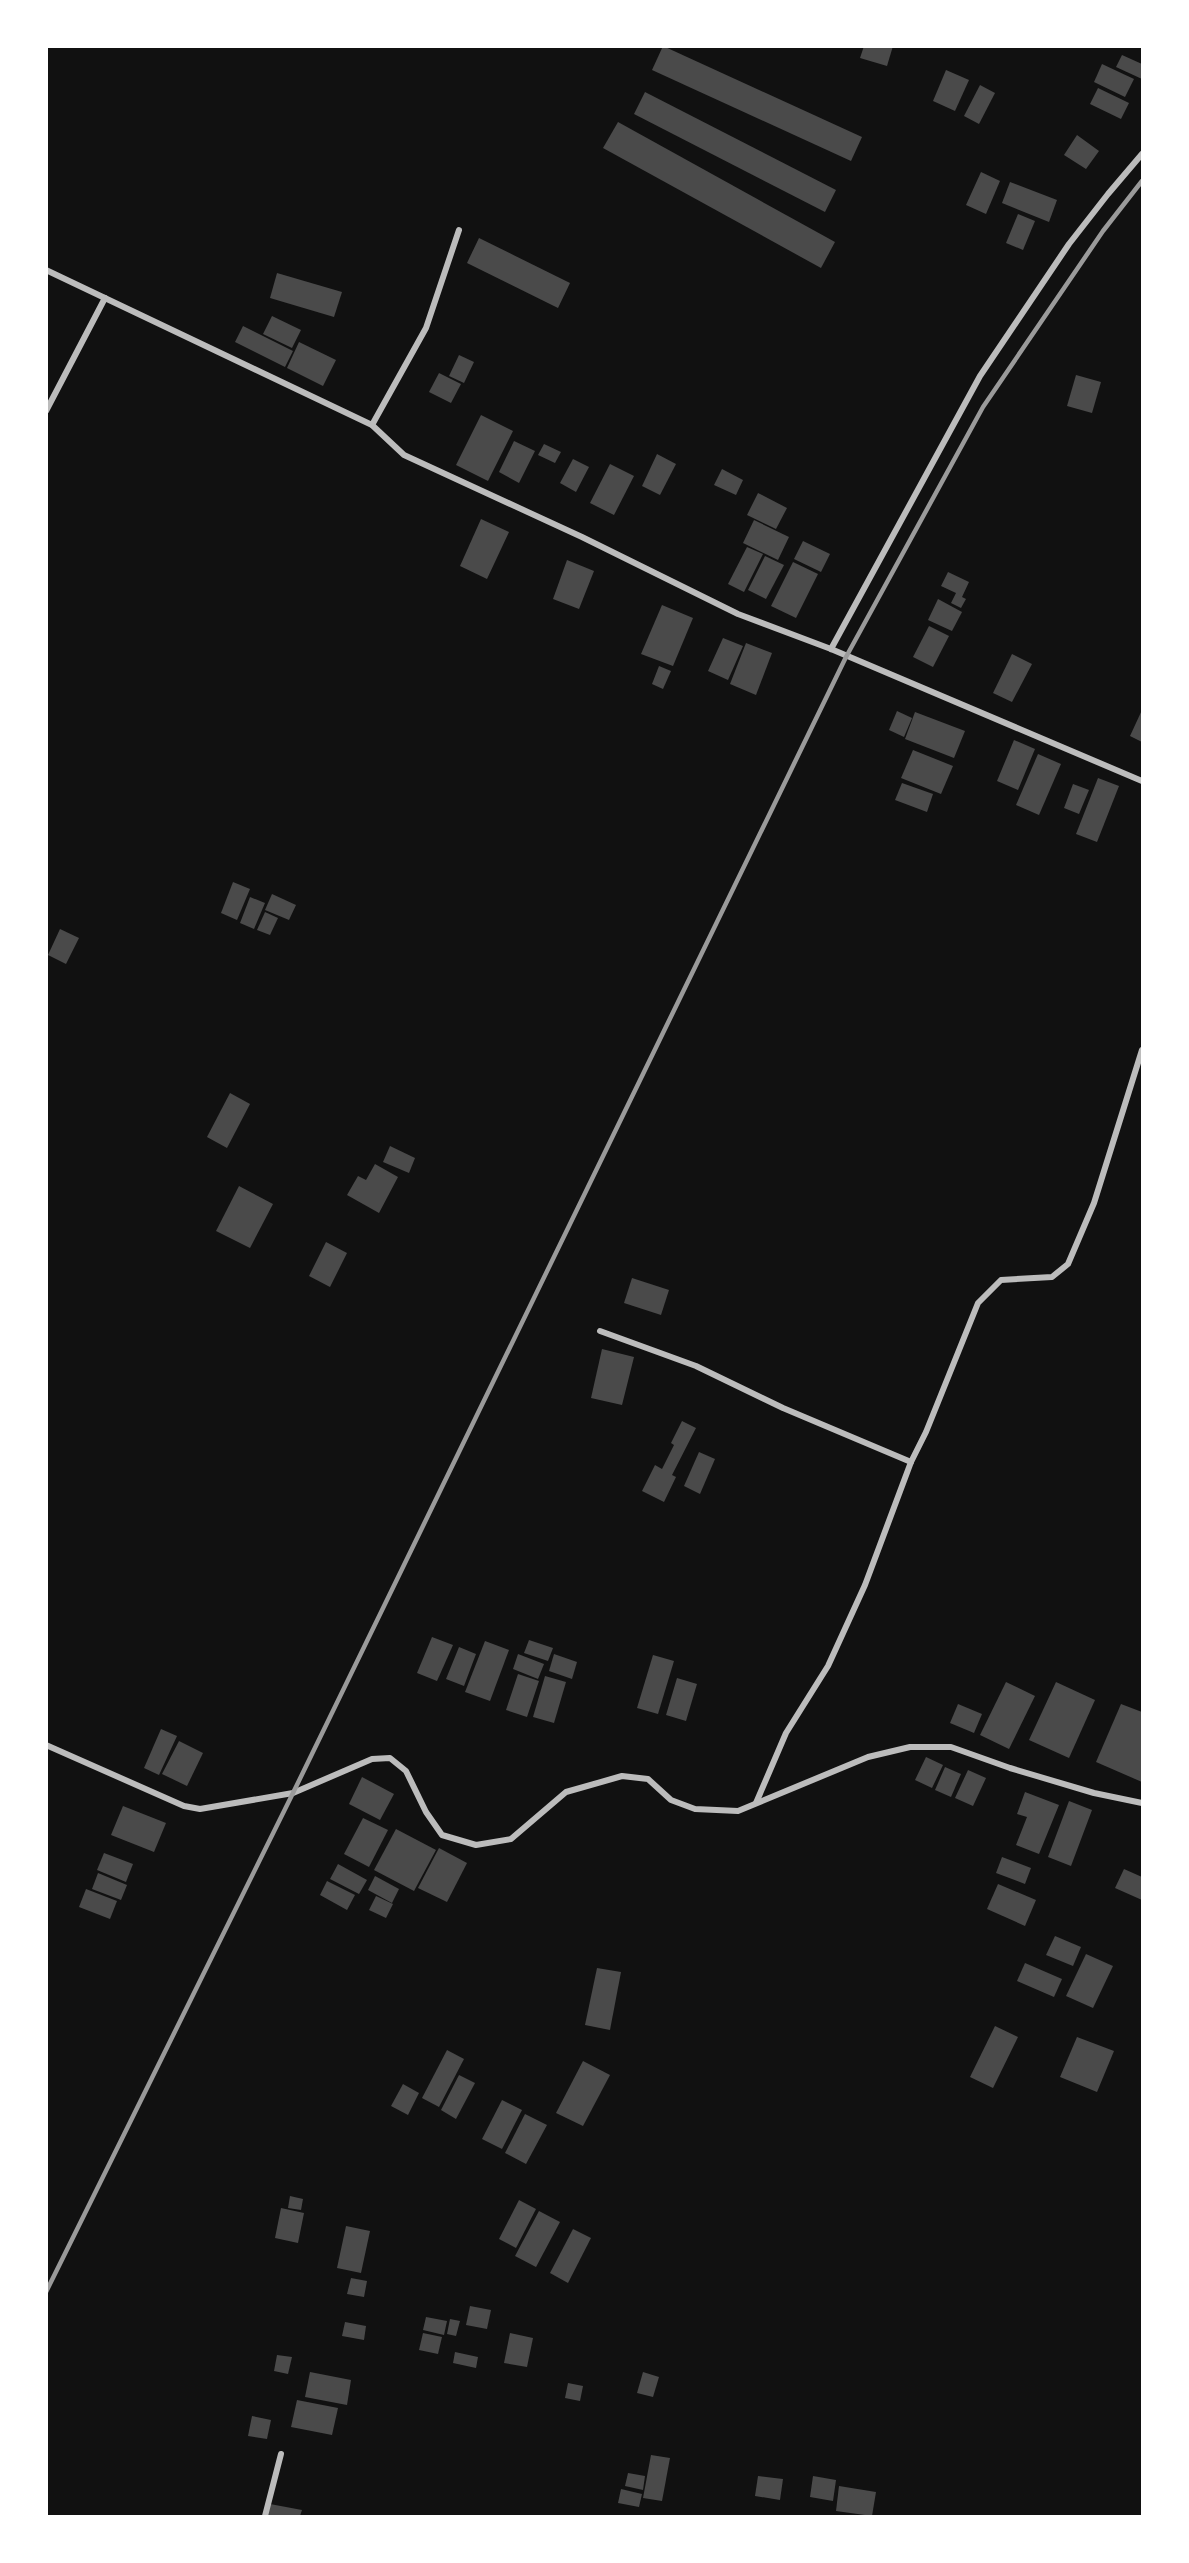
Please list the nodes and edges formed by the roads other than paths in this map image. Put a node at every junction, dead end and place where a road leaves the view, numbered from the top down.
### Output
1 (1143, 154) edge
2 (459, 230) dead end
3 (46, 270) edge
4 (105, 298) junction
5 (46, 411) edge
6 (372, 425) junction
7 (831, 649) junction
8 (1143, 781) edge
9 (1143, 1050) edge
10 (600, 1331) dead end
11 (911, 1462) junction
12 (46, 1745) edge
13 (1143, 1803) edge
14 (756, 1804) junction
15 (281, 2454) dead end
16 (265, 2517) edge

1 - 7 street
2 - 6 street
3 - 4 street
4 - 5 street
4 - 6 street
6 - 7 street
7 - 8 street
9 - 11 street
10 - 11 street
11 - 14 street
12 - 14 street
13 - 14 street
15 - 16 street

